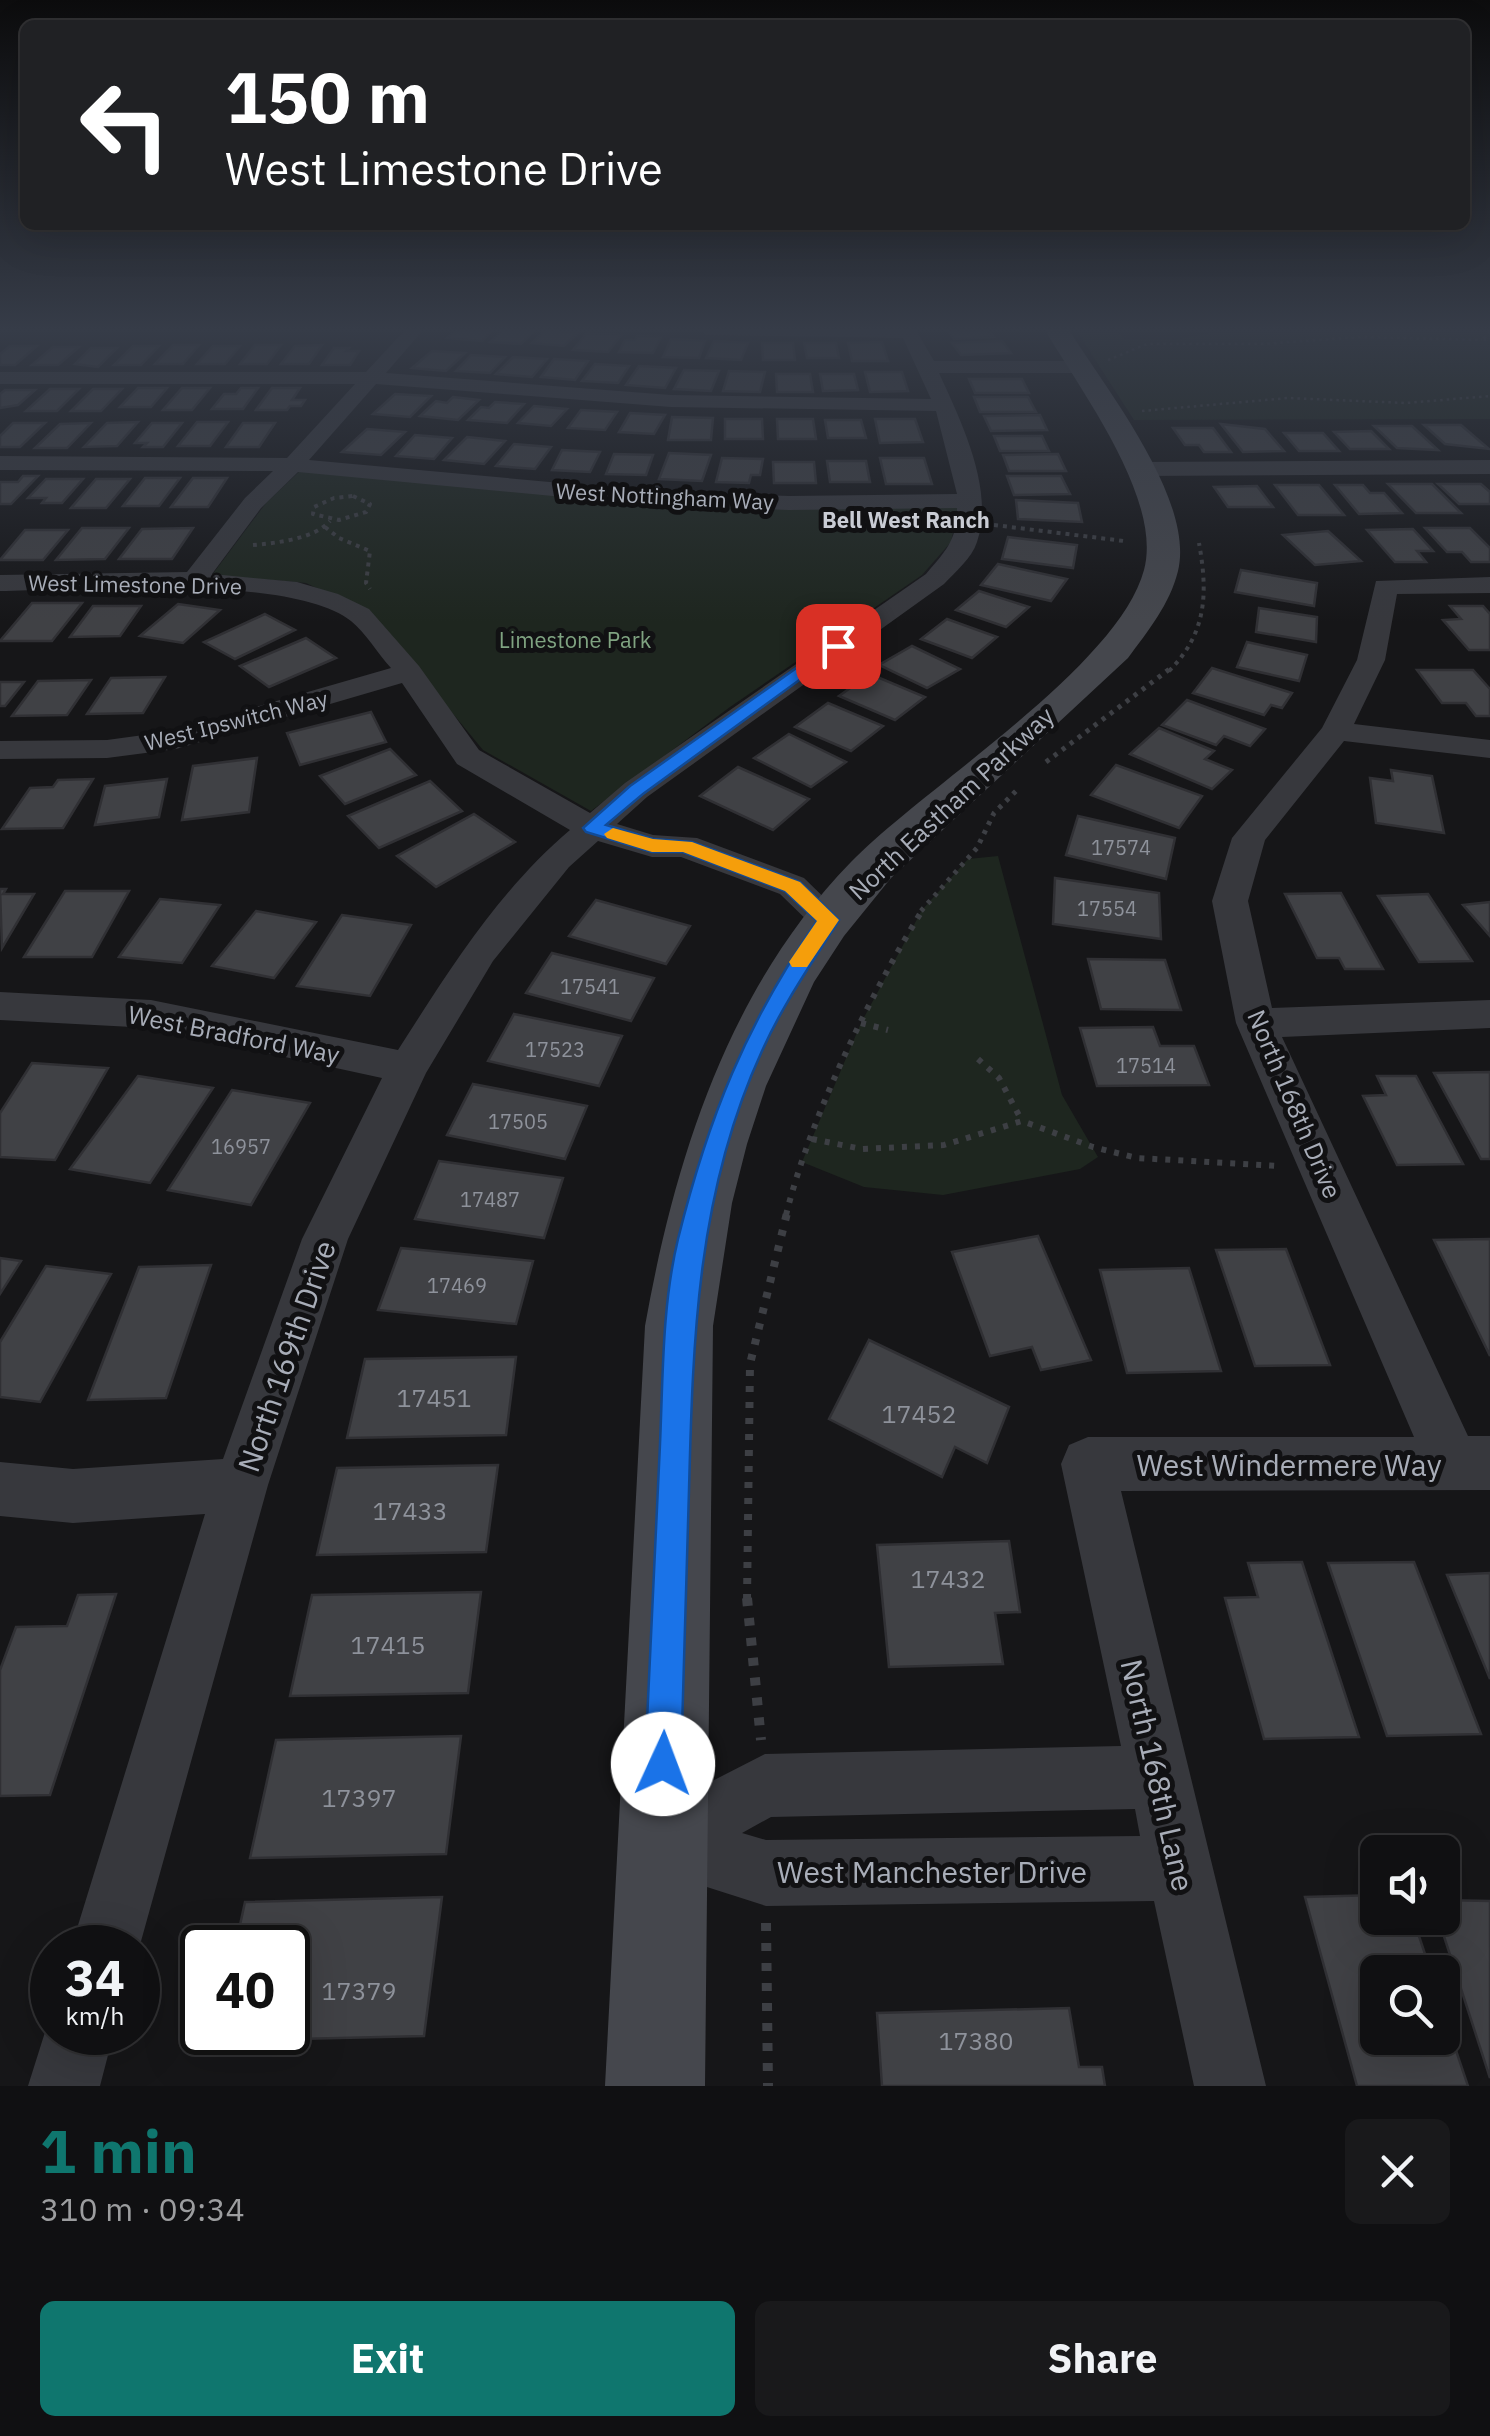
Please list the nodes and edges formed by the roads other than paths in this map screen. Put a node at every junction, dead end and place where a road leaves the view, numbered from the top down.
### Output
1 (328, 427) edge
2 (947, 427) edge
3 (1133, 427) edge
4 (0, 462) edge
5 (294, 465) junction
6 (1490, 467) edge
7 (1158, 469) junction
8 (970, 512) junction
9 (194, 580) junction
10 (0, 582) edge
11 (1490, 585) edge
12 (410, 672) junction
13 (1336, 731) junction
14 (0, 750) edge
15 (1490, 750) edge
16 (592, 828) junction
17 (828, 920) junction
18 (0, 1006) edge
19 (1490, 1014) edge
20 (1256, 1023) junction
21 (408, 1068) junction
22 (1088, 1464) joint
23 (1472, 1464) edge
24 (241, 1485) junction
25 (0, 1489) edge
26 (1158, 1777) junction
27 (661, 1842) junction
28 (1180, 1868) junction
29 (111, 1925) edge
30 (73, 2055) edge
31 (64, 2086) edge
32 (654, 2086) edge
33 (1230, 2086) edge

1 - 5 street
2 - 8 street
3 - 7 street, North Eastham Parkway
4 - 5 street, West Nottingham Way
5 - 8 street, West Nottingham Way
5 - 9 street
6 - 7 street
7 - 17 street, North Eastham Parkway
8 - 16 street
9 - 10 street, West Limestone Drive
9 - 12 street, West Limestone Drive
11 - 13 street, North 168th Drive
12 - 14 street, West Ipswitch Way
12 - 16 street, West Limestone Drive
13 - 15 street
13 - 20 street, North 168th Drive
16 - 17 street, West Limestone Drive
16 - 21 street, North 169th Drive
17 - 27 street, North Eastham Parkway
18 - 21 street, West Bradford Way
19 - 20 street
20 - 23 street, North 168th Drive
21 - 24 street, North 169th Drive
22 - 23 street, West Windermere Way
22 - 26 street, North 168th Lane
24 - 25 street
24 - 29 street, North 169th Drive
26 - 27 street
26 - 28 street, North 168th Lane
27 - 28 street, West Manchester Drive
27 - 32 street, North Eastham Parkway
28 - 33 street, North 168th Lane
30 - 31 street

